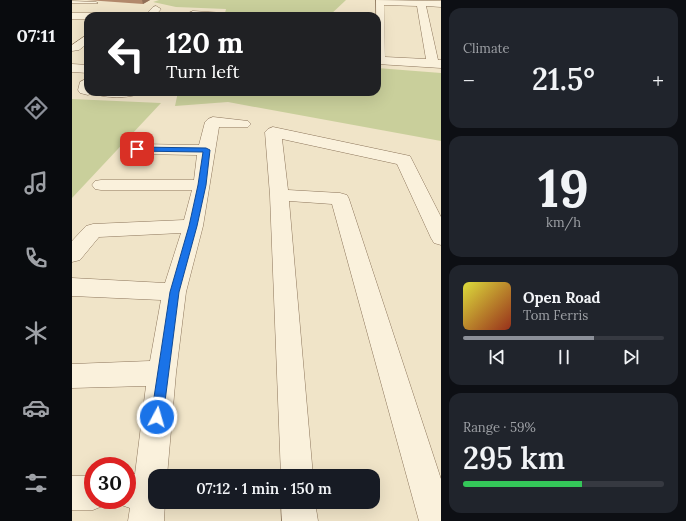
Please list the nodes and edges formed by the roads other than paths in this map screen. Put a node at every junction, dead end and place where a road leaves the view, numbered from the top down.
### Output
1 (380, 1) edge
2 (72, 2) edge
3 (96, 3) dead end
4 (420, 3) junction
5 (441, 4) edge
6 (379, 12) edge
7 (72, 16) edge
8 (84, 16) edge
9 (84, 40) edge
10 (74, 48) edge
11 (381, 60) edge
12 (437, 64) edge
13 (72, 68) edge
14 (84, 69) edge
15 (243, 124) dead end
16 (137, 149) dead end
17 (206, 150) junction
18 (101, 184) dead end
19 (202, 185) junction
20 (279, 195) junction
21 (193, 226) junction
22 (441, 238) edge
23 (72, 255) edge
24 (72, 287) edge
25 (174, 292) junction
26 (162, 373) junction
27 (72, 376) edge
28 (297, 469) edge
29 (72, 493) edge
30 (84, 493) edge
31 (140, 501) edge
32 (299, 509) edge
33 (300, 521) edge
34 (437, 521) edge

1 - 4 street
1 - 6 street
2 - 3 lane
4 - 5 street
4 - 12 street
7 - 8 street
9 - 10 street
11 - 12 street
13 - 14 street
15 - 17 street
16 - 17 street
17 - 19 street
18 - 19 street
19 - 21 street
20 - 22 street
20 - 28 street
20 - 34 street
21 - 23 street
21 - 25 street
24 - 25 street
25 - 26 street
26 - 27 street
26 - 31 street
29 - 30 street
32 - 33 street

